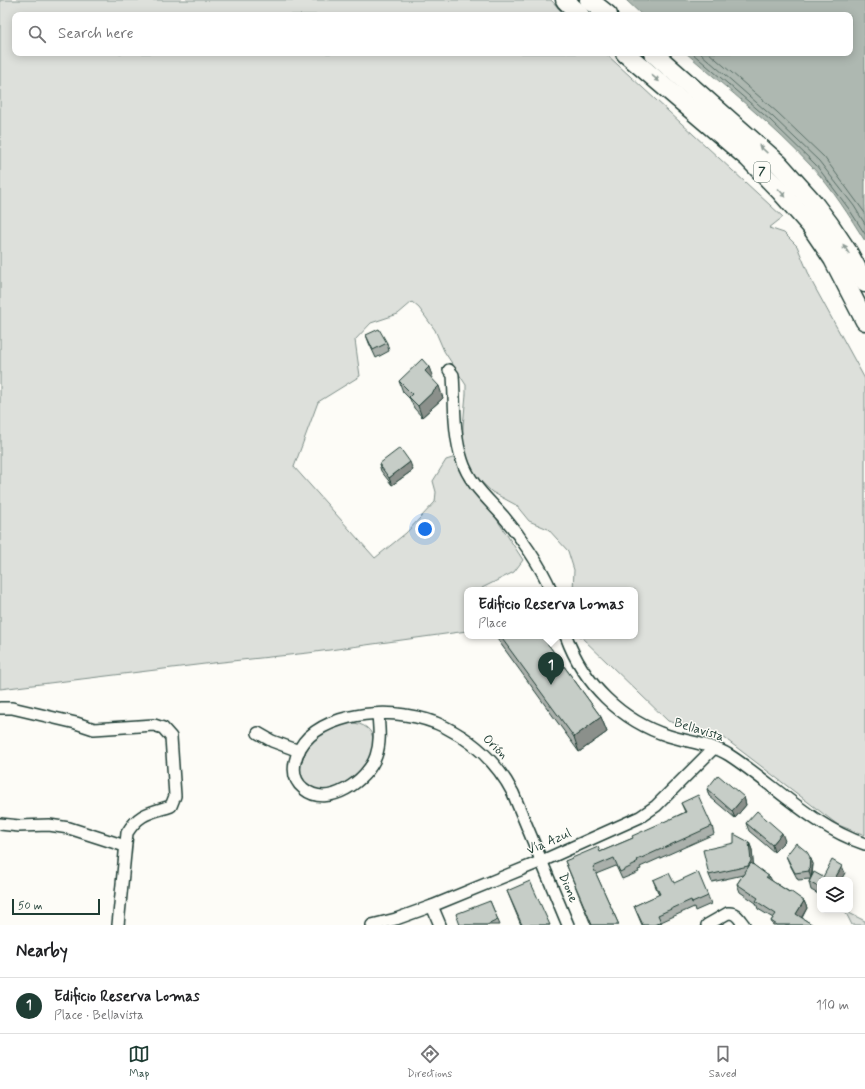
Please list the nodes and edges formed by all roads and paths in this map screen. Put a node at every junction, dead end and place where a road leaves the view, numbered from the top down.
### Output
1 (565, 0) edge
2 (589, 0) edge
3 (577, 12) edge
4 (604, 12) edge
5 (629, 56) edge
6 (656, 56) edge
7 (865, 283) edge
8 (865, 321) edge
9 (449, 370) dead end
10 (550, 587) edge
11 (567, 639) edge
12 (0, 708) edge
13 (378, 714) junction
14 (258, 734) dead end
15 (714, 748) junction
16 (299, 751) junction
17 (0, 824) edge
18 (865, 844) edge
19 (125, 846) junction
20 (542, 861) junction
21 (432, 906) junction
22 (118, 925) edge
23 (372, 925) edge
24 (440, 925) edge
25 (568, 925) edge
26 (707, 925) edge
27 (744, 925) edge

1 - 3 highway
2 - 4 highway
5 -> 8 highway, 7
7 -> 6 highway, 7
9 - 10 street
11 - 15 street, Bellavista
12 - 19 street
13 - 16 street, Orión
13 - 16 street, Orión
13 - 20 street, Orión
14 - 16 street
15 - 18 street, Bellavista
15 - 20 street, Vía Azul
17 - 19 street
19 - 22 street
20 - 21 street, Vía Azul
20 - 25 street, Dione
21 - 23 street, Vía Azul
21 - 24 street
26 - 27 street

